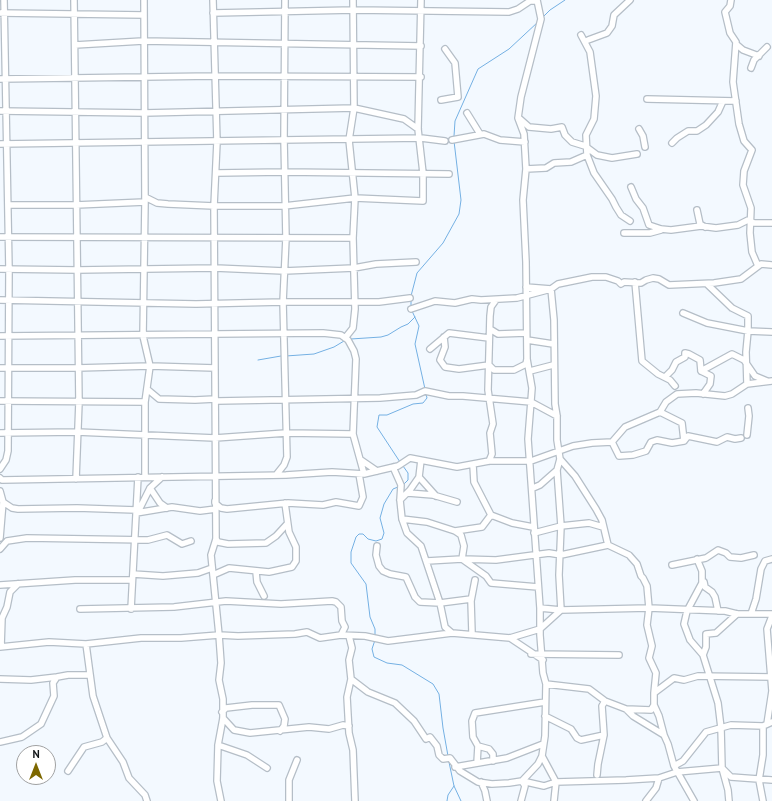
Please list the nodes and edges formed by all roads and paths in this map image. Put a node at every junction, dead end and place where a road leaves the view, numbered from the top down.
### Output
1 (4, 0) edge
2 (74, 0) edge
3 (144, 0) edge
4 (213, 0) edge
5 (285, 0) edge
6 (353, 0) edge
7 (421, 0) edge
8 (537, 0) edge
9 (630, 0) edge
10 (731, 0) edge
11 (354, 10) junction
12 (2, 12) edge
13 (286, 12) junction
14 (421, 12) junction
15 (74, 13) junction
16 (213, 13) junction
17 (144, 15) junction
18 (581, 35) dead end
19 (588, 40) dead end
20 (143, 41) junction
21 (214, 44) junction
22 (285, 44) junction
23 (736, 44) junction
24 (75, 45) junction
25 (354, 45) junction
26 (2, 46) edge
27 (421, 46) junction
28 (767, 47) dead end
29 (445, 49) dead end
30 (759, 56) junction
31 (751, 68) dead end
32 (144, 76) junction
33 (214, 76) junction
34 (284, 76) junction
35 (353, 76) junction
36 (75, 78) junction
37 (421, 78) junction
38 (3, 79) edge
39 (647, 99) dead end
40 (441, 100) dead end
41 (723, 101) junction
42 (736, 101) junction
43 (354, 108) junction
44 (216, 110) junction
45 (284, 110) junction
46 (2, 111) edge
47 (76, 112) junction
48 (144, 113) junction
49 (467, 113) dead end
50 (518, 118) junction
51 (418, 129) junction
52 (639, 129) dead end
53 (480, 134) junction
54 (421, 138) junction
55 (284, 139) junction
56 (144, 140) junction
57 (349, 140) junction
58 (452, 140) dead end
59 (445, 141) dead end
60 (76, 142) junction
61 (217, 142) junction
62 (525, 142) junction
63 (7, 143) junction
64 (672, 143) dead end
65 (0, 144) edge
66 (585, 146) junction
67 (645, 147) dead end
68 (637, 154) dead end
69 (587, 155) junction
70 (7, 162) junction
71 (0, 166) edge
72 (526, 168) junction
73 (284, 172) junction
74 (352, 172) junction
75 (217, 173) junction
76 (424, 173) junction
77 (449, 174) dead end
78 (631, 187) dead end
79 (355, 198) junction
80 (145, 200) junction
81 (8, 205) junction
82 (76, 205) junction
83 (214, 206) junction
84 (284, 206) junction
85 (697, 210) dead end
86 (630, 221) dead end
87 (751, 221) junction
88 (772, 223) edge
89 (706, 228) junction
90 (661, 230) junction
91 (624, 234) dead end
92 (0, 237) edge
93 (8, 237) junction
94 (77, 238) junction
95 (144, 238) junction
96 (214, 238) junction
97 (286, 238) junction
98 (353, 238) junction
99 (416, 262) dead end
100 (772, 265) edge
101 (758, 266) junction
102 (0, 268) edge
103 (144, 268) junction
104 (214, 268) junction
105 (354, 268) junction
106 (9, 269) junction
107 (77, 270) junction
108 (284, 271) junction
109 (635, 282) junction
110 (707, 284) junction
111 (526, 287) junction
112 (551, 289) junction
113 (526, 296) junction
114 (410, 298) dead end
115 (0, 300) edge
116 (9, 300) junction
117 (496, 300) junction
118 (355, 301) junction
119 (77, 302) junction
120 (283, 302) junction
121 (145, 303) junction
122 (215, 303) junction
123 (411, 309) dead end
124 (683, 313) dead end
125 (490, 329) junction
126 (748, 331) junction
127 (772, 332) edge
128 (215, 334) junction
129 (284, 335) junction
130 (0, 336) edge
131 (8, 336) junction
132 (78, 336) junction
133 (143, 336) junction
134 (526, 336) junction
135 (444, 337) junction
136 (344, 338) junction
137 (489, 338) junction
138 (553, 344) junction
139 (430, 349) dead end
140 (528, 359) junction
141 (489, 364) junction
142 (554, 365) junction
143 (150, 366) junction
144 (746, 366) junction
145 (0, 368) edge
146 (9, 368) junction
147 (77, 368) junction
148 (215, 368) junction
149 (530, 371) junction
150 (702, 371) junction
151 (665, 377) junction
152 (770, 382) edge
153 (747, 384) junction
154 (674, 386) dead end
155 (147, 389) junction
156 (703, 394) junction
157 (489, 398) junction
158 (354, 399) junction
159 (216, 400) junction
160 (286, 401) junction
161 (0, 402) edge
162 (8, 402) junction
163 (79, 402) junction
164 (145, 402) junction
165 (531, 402) junction
166 (748, 408) dead end
167 (660, 412) junction
168 (557, 416) junction
169 (77, 432) junction
170 (0, 433) edge
171 (8, 433) junction
172 (286, 433) junction
173 (353, 434) junction
174 (145, 435) junction
175 (747, 435) dead end
176 (215, 438) junction
177 (741, 438) dead end
178 (684, 441) junction
179 (612, 442) junction
180 (559, 452) junction
181 (560, 459) junction
182 (361, 460) junction
183 (421, 460) junction
184 (490, 460) junction
185 (531, 461) junction
186 (472, 465) junction
187 (393, 467) junction
188 (0, 469) edge
189 (557, 470) junction
190 (377, 471) junction
191 (362, 474) junction
192 (276, 475) junction
193 (162, 476) junction
194 (215, 476) junction
195 (138, 477) junction
196 (145, 477) junction
197 (419, 477) junction
198 (0, 478) edge
199 (76, 479) junction
200 (150, 488) junction
201 (533, 488) junction
202 (0, 491) edge
203 (408, 493) junction
204 (437, 496) junction
205 (216, 498) junction
206 (400, 500) junction
207 (3, 502) junction
208 (456, 502) dead end
209 (285, 503) junction
210 (167, 508) junction
211 (216, 510) junction
212 (137, 512) junction
213 (492, 515) junction
214 (402, 519) junction
215 (287, 524) junction
216 (561, 526) junction
217 (603, 527) junction
218 (534, 530) junction
219 (455, 531) junction
220 (0, 538) edge
221 (216, 539) junction
222 (135, 540) junction
223 (191, 541) dead end
224 (608, 545) junction
225 (377, 546) dead end
226 (0, 549) edge
227 (561, 554) junction
228 (754, 555) dead end
229 (536, 556) junction
230 (462, 559) junction
231 (697, 559) junction
232 (772, 559) edge
233 (427, 561) junction
234 (672, 565) dead end
235 (212, 568) junction
236 (256, 572) junction
237 (213, 575) junction
238 (132, 577) junction
239 (475, 580) dead end
240 (704, 582) dead end
241 (18, 584) junction
242 (0, 585) edge
243 (538, 587) junction
244 (264, 596) dead end
245 (471, 599) junction
246 (216, 603) junction
247 (440, 603) junction
248 (540, 608) junction
249 (649, 608) junction
250 (80, 609) dead end
251 (131, 609) junction
252 (561, 610) junction
253 (687, 610) junction
254 (718, 611) junction
255 (737, 614) junction
256 (751, 614) junction
257 (772, 615) edge
258 (540, 629) junction
259 (452, 633) junction
260 (472, 634) junction
261 (219, 635) junction
262 (341, 635) junction
263 (349, 636) junction
264 (510, 638) junction
265 (86, 644) junction
266 (1, 647) edge
267 (619, 655) dead end
268 (703, 655) junction
269 (542, 657) junction
270 (90, 675) junction
271 (57, 676) junction
272 (709, 677) junction
273 (772, 677) edge
274 (0, 679) edge
275 (351, 679) junction
276 (546, 684) junction
277 (654, 693) junction
278 (605, 701) junction
279 (545, 702) junction
280 (654, 705) junction
281 (626, 709) junction
282 (222, 715) junction
283 (544, 716) junction
284 (767, 724) edge
285 (349, 726) junction
286 (721, 728) junction
287 (280, 730) junction
288 (604, 735) junction
289 (664, 736) junction
290 (107, 738) junction
291 (0, 742) edge
292 (218, 744) junction
293 (543, 744) junction
294 (478, 746) junction
295 (542, 756) junction
296 (297, 760) dead end
297 (493, 761) junction
298 (477, 763) junction
299 (674, 766) junction
300 (455, 767) junction
301 (267, 768) dead end
302 (722, 768) junction
303 (68, 771) dead end
304 (677, 772) junction
305 (597, 775) dead end
306 (659, 778) junction
307 (759, 780) junction
308 (772, 780) edge
309 (481, 782) junction
310 (522, 782) junction
311 (556, 782) junction
312 (487, 800) edge
313 (147, 801) edge
314 (221, 801) edge
315 (289, 801) edge
316 (355, 801) edge
317 (521, 801) edge
318 (554, 801) edge
319 (646, 801) edge
320 (694, 801) edge
321 (729, 801) edge
322 (763, 801) edge

1 - 12 street
2 - 15 street
3 - 17 street
4 - 16 street
5 - 13 street
6 - 11 street
7 - 14 street
8 - 14 street
8 - 50 street
9 - 19 street
10 - 23 street
11 - 13 street
11 - 14 street
11 - 25 street
12 - 15 street
12 - 26 street
13 - 16 street
13 - 22 street
14 - 27 street
15 - 17 street
15 - 24 street
16 - 21 street
17 - 20 street
18 - 66 street
20 - 21 street
20 - 24 street
20 - 32 street
21 - 22 street
21 - 33 street
22 - 25 street
22 - 34 street
23 - 30 street
23 - 42 street
24 - 36 street
25 - 27 street
25 - 35 street
26 - 38 street
27 - 37 street
28 - 30 street
29 - 40 street
30 - 31 street
32 - 33 street
32 - 36 street
32 - 48 street
33 - 34 street
33 - 44 street
34 - 35 street
34 - 45 street
35 - 37 street
35 - 43 street
36 - 38 street
36 - 47 street
37 - 51 street
38 - 46 street
39 - 41 street
41 - 42 street
41 - 64 street
42 - 87 street
43 - 45 street
43 - 51 street
43 - 57 street
44 - 45 street
44 - 48 street
44 - 61 street
45 - 55 street
46 - 47 street
46 - 63 street
47 - 48 street
47 - 60 street
48 - 56 street
49 - 53 street
50 - 62 street
50 - 66 street
51 - 54 street
52 - 67 street
53 - 58 street
53 - 62 street
54 - 57 street
54 - 59 street
54 - 76 street
55 - 57 street
55 - 61 street
55 - 73 street
56 - 60 street
56 - 61 street
56 - 80 street
57 - 74 street
60 - 63 street
60 - 82 street
61 - 75 street
62 - 72 street
63 - 65 street
63 - 70 street
66 - 68 street
66 - 69 street
69 - 72 street
69 - 86 street
70 - 71 street
70 - 81 street
72 - 111 street
73 - 74 street
73 - 75 street
73 - 84 street
74 - 76 street
74 - 79 street
75 - 83 street
76 - 77 street
76 - 79 street
78 - 90 street
79 - 84 street
79 - 98 street
80 - 82 street
80 - 83 street
80 - 95 street
81 - 82 street
81 - 93 street
82 - 94 street
83 - 84 street
83 - 96 street
84 - 97 street
85 - 89 street
87 - 88 street
87 - 89 street
87 - 101 street
89 - 90 street
90 - 91 street
92 - 93 street
93 - 94 street
93 - 106 street
94 - 95 street
94 - 107 street
95 - 96 street
95 - 103 street
96 - 97 street
96 - 104 street
97 - 98 street
97 - 108 street
98 - 105 street
99 - 105 street
100 - 101 street
101 - 110 street
102 - 106 street
103 - 104 street
103 - 107 street
103 - 121 street
104 - 108 street
104 - 122 street
105 - 108 street
105 - 118 street
106 - 107 street
106 - 116 street
107 - 119 street
108 - 120 street
109 - 110 street
109 - 112 street
109 - 151 street
110 - 126 street
111 - 112 street
111 - 113 street
112 - 113 street
112 - 138 street
113 - 117 street
113 - 134 street
114 - 118 street
115 - 116 street
116 - 119 street
116 - 131 street
117 - 123 street
117 - 125 street
118 - 120 street
118 - 136 street
119 - 121 street
119 - 132 street
120 - 122 street
120 - 129 street
121 - 122 street
121 - 133 street
122 - 128 street
124 - 126 street
125 - 134 street
125 - 137 street
126 - 127 street
126 - 144 street
128 - 129 street
128 - 133 street
128 - 148 street
129 - 136 street
129 - 160 street
130 - 131 street
131 - 132 street
131 - 146 street
132 - 133 street
132 - 147 street
133 - 143 street
134 - 138 street
134 - 140 street
135 - 137 street
135 - 139 street
135 - 141 street
136 - 158 street
137 - 141 street
138 - 142 street
140 - 141 street
140 - 149 street
141 - 157 street
142 - 149 street
142 - 168 street
143 - 147 street
143 - 148 street
143 - 155 street
144 - 150 street
144 - 152 street
144 - 153 street
145 - 146 street
146 - 147 street
146 - 162 street
147 - 163 street
148 - 159 street
149 - 165 street
150 - 151 street
150 - 156 street
151 - 154 street
152 - 153 street
153 - 156 street
155 - 159 street
155 - 164 street
156 - 167 street
157 - 158 street
157 - 165 street
157 - 184 street
158 - 160 street
158 - 173 street
159 - 160 street
159 - 176 street
160 - 172 street
161 - 162 street
162 - 163 street
162 - 171 street
163 - 164 street
163 - 169 street
164 - 174 street
165 - 168 street
165 - 185 street
166 - 175 street
167 - 178 street
167 - 179 street
168 - 180 street
169 - 171 street
169 - 174 street
169 - 199 street
170 - 171 street
171 - 188 street
172 - 173 street
172 - 176 street
172 - 192 street
173 - 182 street
174 - 176 street
174 - 196 street
176 - 194 street
177 - 178 street
178 - 179 street
179 - 180 street
180 - 181 street
180 - 185 street
181 - 189 street
181 - 217 street
182 - 190 street
182 - 191 street
183 - 186 street
183 - 187 street
183 - 197 street
184 - 185 street
184 - 186 street
185 - 201 street
186 - 213 street
187 - 190 street
187 - 206 street
189 - 201 street
189 - 216 street
190 - 191 street
191 - 192 street
191 - 209 street
192 - 194 street
193 - 194 street
193 - 196 street
193 - 200 street
194 - 205 street
195 - 196 street
195 - 199 street
195 - 212 street
197 - 203 street
197 - 204 street
198 - 199 street
200 - 210 street
200 - 212 street
201 - 218 street
202 - 207 street
203 - 204 street
203 - 206 street
204 - 208 street
205 - 209 street
205 - 211 street
206 - 214 street
207 - 212 street
207 - 220 street
209 - 215 street
210 - 211 street
210 - 212 street
211 - 221 street
212 - 222 street
213 - 218 street
213 - 219 street
214 - 219 street
214 - 233 street
215 - 221 street
215 - 236 street
216 - 217 street
216 - 218 street
216 - 227 street
217 - 224 street
218 - 229 street
219 - 230 street
221 - 235 street
222 - 223 street
222 - 226 street
222 - 238 street
224 - 227 street
224 - 249 street
225 - 247 street
227 - 229 street
227 - 252 street
228 - 231 street
229 - 230 street
229 - 243 street
230 - 233 street
230 - 243 street
231 - 234 street
231 - 253 street
232 - 256 street
233 - 247 street
235 - 237 street
235 - 238 street
236 - 237 street
236 - 244 street
237 - 246 street
238 - 241 street
238 - 251 street
239 - 245 street
240 - 254 street
241 - 242 street
241 - 266 street
243 - 248 street
245 - 247 street
245 - 260 street
246 - 251 street
246 - 261 street
246 - 262 street
247 - 259 street
248 - 252 street
248 - 258 street
249 - 252 street
249 - 253 street
249 - 277 street
250 - 251 street
252 - 258 street
253 - 254 street
253 - 268 street
254 - 255 street
255 - 256 street
255 - 268 street
256 - 257 street
257 - 273 street
258 - 264 street
258 - 269 street
259 - 260 street
259 - 263 street
260 - 264 street
261 - 262 street
261 - 265 street
261 - 282 street
262 - 263 street
263 - 275 street
264 - 269 street
265 - 266 street
265 - 270 street
267 - 269 street
268 - 272 street
269 - 276 street
270 - 271 street
270 - 290 street
271 - 274 street
271 - 291 street
272 - 273 street
272 - 277 street
272 - 286 street
273 - 284 street
275 - 285 street
275 - 300 street
276 - 278 street
276 - 279 street
277 - 280 street
278 - 281 street
278 - 288 street
279 - 283 street
279 - 294 street
280 - 281 street
280 - 289 street
281 - 289 street
282 - 287 street
282 - 287 street
282 - 292 street
283 - 288 street
283 - 293 street
284 - 286 street
284 - 307 street
285 - 287 street
285 - 316 street
286 - 299 street
286 - 302 street
288 - 305 street
289 - 299 street
290 - 303 street
290 - 313 street
292 - 301 street
292 - 314 street
293 - 295 street
293 - 297 street
294 - 297 street
294 - 298 street
295 - 310 street
295 - 311 street
296 - 315 street
297 - 298 street
298 - 300 street
299 - 304 street
300 - 309 street
302 - 304 street
302 - 307 street
302 - 321 street
304 - 306 street
304 - 320 street
306 - 311 street
306 - 319 street
307 - 308 street
307 - 322 street
309 - 310 street
309 - 312 street
310 - 311 street
310 - 317 street
311 - 318 street

